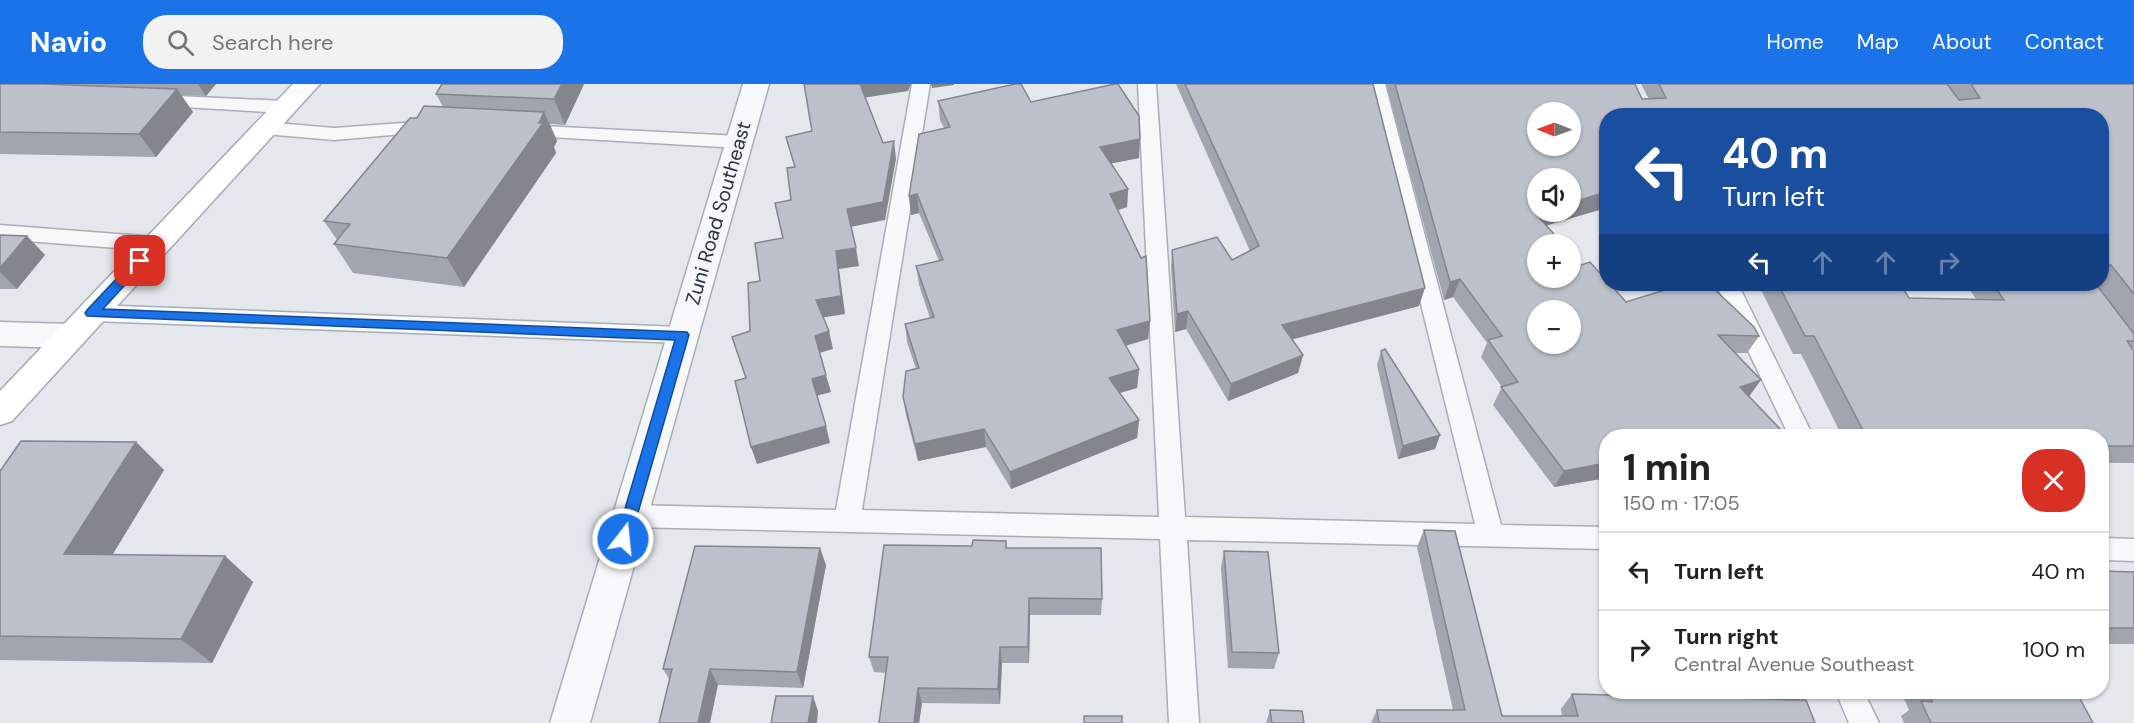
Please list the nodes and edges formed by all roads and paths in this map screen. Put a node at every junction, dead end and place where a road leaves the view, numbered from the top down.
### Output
1 (307, 84) edge
2 (756, 84) edge
3 (921, 84) edge
4 (1147, 84) edge
5 (1376, 84) edge
6 (143, 101) edge
7 (285, 107) junction
8 (452, 127) edge
9 (265, 128) junction
10 (498, 130) edge
11 (739, 142) junction
12 (0, 232) edge
13 (156, 244) junction
14 (1730, 291) edge
15 (92, 313) junction
16 (0, 334) edge
17 (683, 335) junction
18 (70, 336) junction
19 (0, 412) edge
20 (1798, 429) edge
21 (630, 516) junction
22 (848, 521) junction
23 (1174, 528) junction
24 (1491, 536) junction
25 (1599, 538) edge
26 (2109, 549) edge
27 (2134, 550) edge
28 (1853, 699) edge
29 (570, 723) edge
30 (1184, 723) edge
31 (1864, 723) edge

1 - 7 main road
2 - 11 street, Zuni Road Southeast
3 - 22 lane
4 - 23 lane
5 - 24 lane
6 - 7 lane
7 - 9 main road
8 - 9 lane
9 - 13 main road
10 - 11 lane
11 - 17 street, Zuni Road Southeast
12 - 13 lane
13 - 15 main road
14 - 20 lane
15 - 17 lane
15 - 18 main road
16 - 18 street
17 - 21 street, Zuni Road Southeast
18 - 19 main road
21 - 22 lane
21 - 29 street, Zuni Road Southeast
22 - 23 lane
23 - 24 lane
23 - 30 lane
24 - 25 lane
26 - 27 lane
28 - 31 lane

